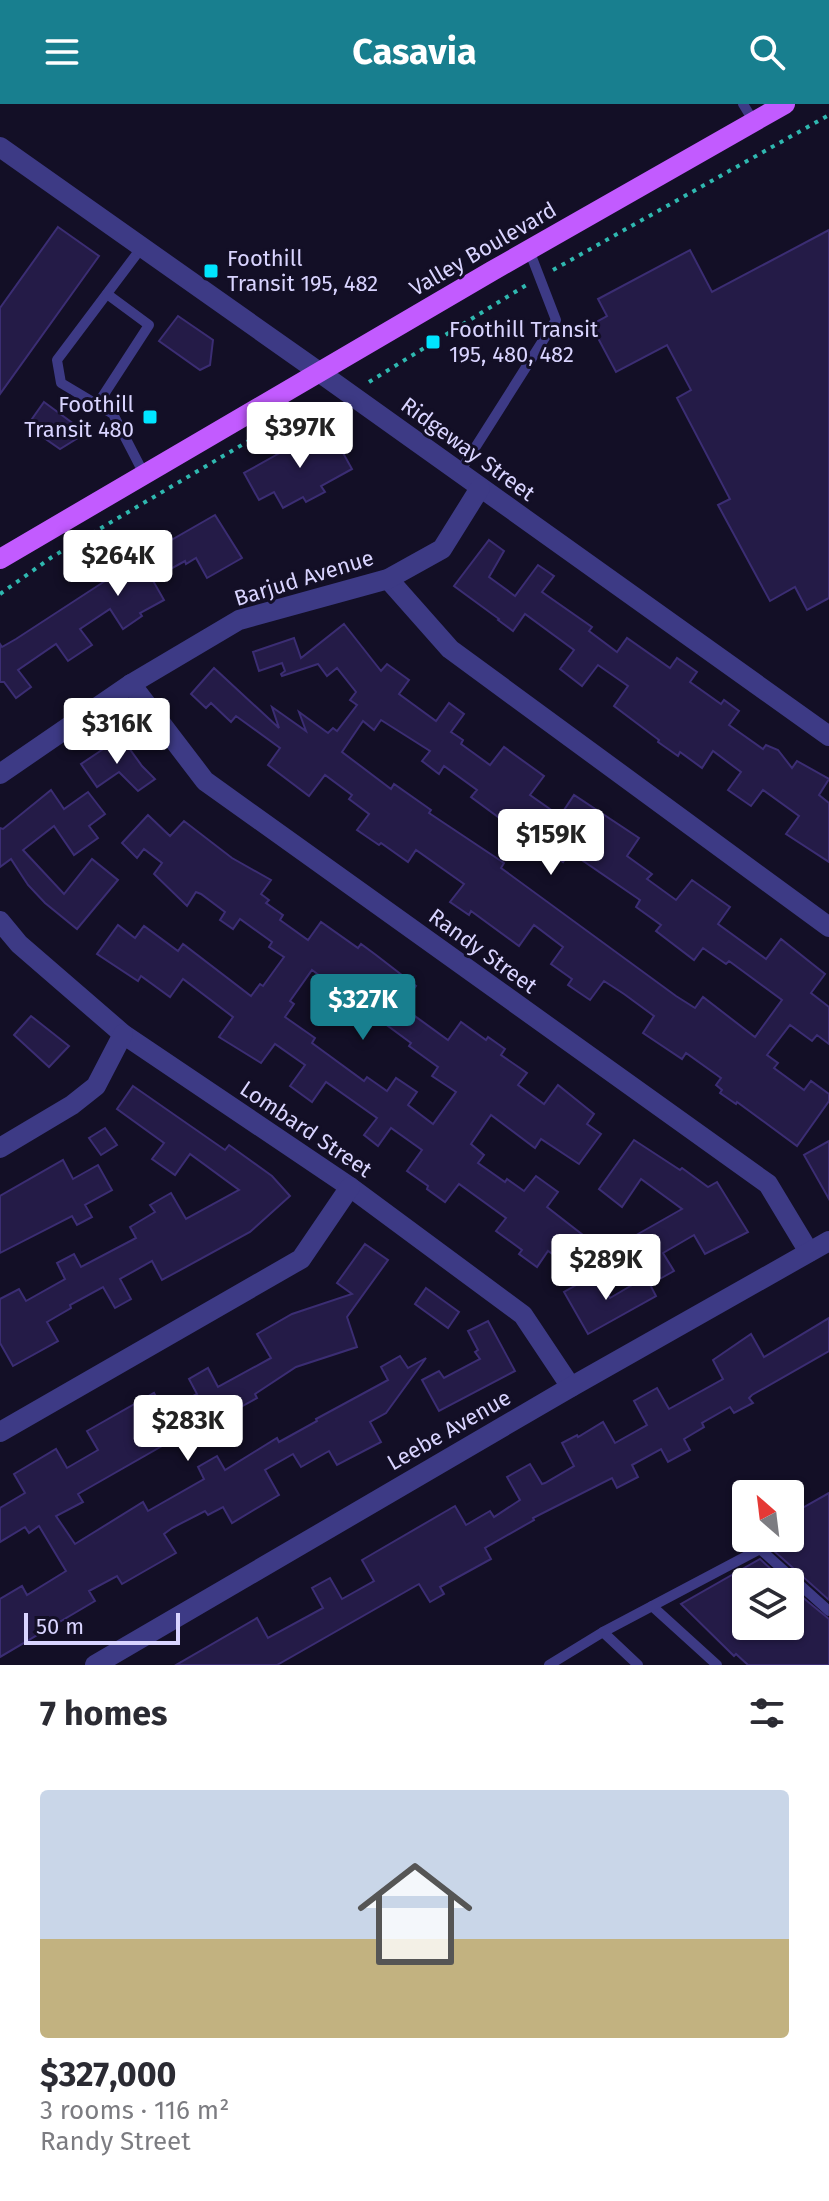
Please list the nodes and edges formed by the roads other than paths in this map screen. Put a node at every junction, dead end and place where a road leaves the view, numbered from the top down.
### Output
1 (785, 104) edge
2 (749, 113) edge
3 (0, 147) edge
4 (142, 247) junction
5 (529, 250) junction
6 (107, 294) junction
7 (319, 372) junction
8 (97, 405) junction
9 (459, 473) junction
10 (144, 474) junction
11 (480, 488) junction
12 (0, 559) edge
13 (388, 579) junction
14 (131, 684) junction
15 (829, 736) edge
16 (0, 774) edge
17 (0, 921) edge
18 (829, 927) edge
19 (123, 1034) junction
20 (0, 1148) edge
21 (350, 1187) junction
22 (829, 1241) edge
23 (809, 1252) junction
24 (571, 1387) junction
25 (0, 1432) edge
26 (652, 1606) junction
27 (829, 1611) edge
28 (603, 1632) junction
29 (95, 1665) edge
30 (549, 1665) edge
31 (638, 1665) edge
32 (717, 1665) edge

1 - 2 main road, Valley Boulevard
2 - 5 main road, Valley Boulevard
3 - 4 street, Ridgeway Street
4 - 6 lane
4 - 7 street, Ridgeway Street
5 - 7 main road, Valley Boulevard
5 - 9 lane
6 - 8 lane
6 - 8 lane
7 - 9 street, Ridgeway Street
7 - 10 main road, Valley Boulevard
8 - 10 lane
9 - 11 street, Ridgeway Street
10 - 12 main road, Valley Boulevard
11 - 13 street, Barjud Avenue
11 - 15 street, Ridgeway Street
13 - 14 street, Barjud Avenue
13 - 18 street
14 - 16 street, Barjud Avenue
14 - 23 street, Randy Street
17 - 19 street, Lombard Street
19 - 20 street
19 - 21 street, Lombard Street
21 - 24 street, Lombard Street
21 - 25 street
22 - 23 street, Leebe Avenue
23 - 24 street, Leebe Avenue
24 - 29 street, Leebe Avenue
26 - 27 lane
26 - 28 lane
26 - 32 lane
28 - 30 lane
28 - 31 lane

